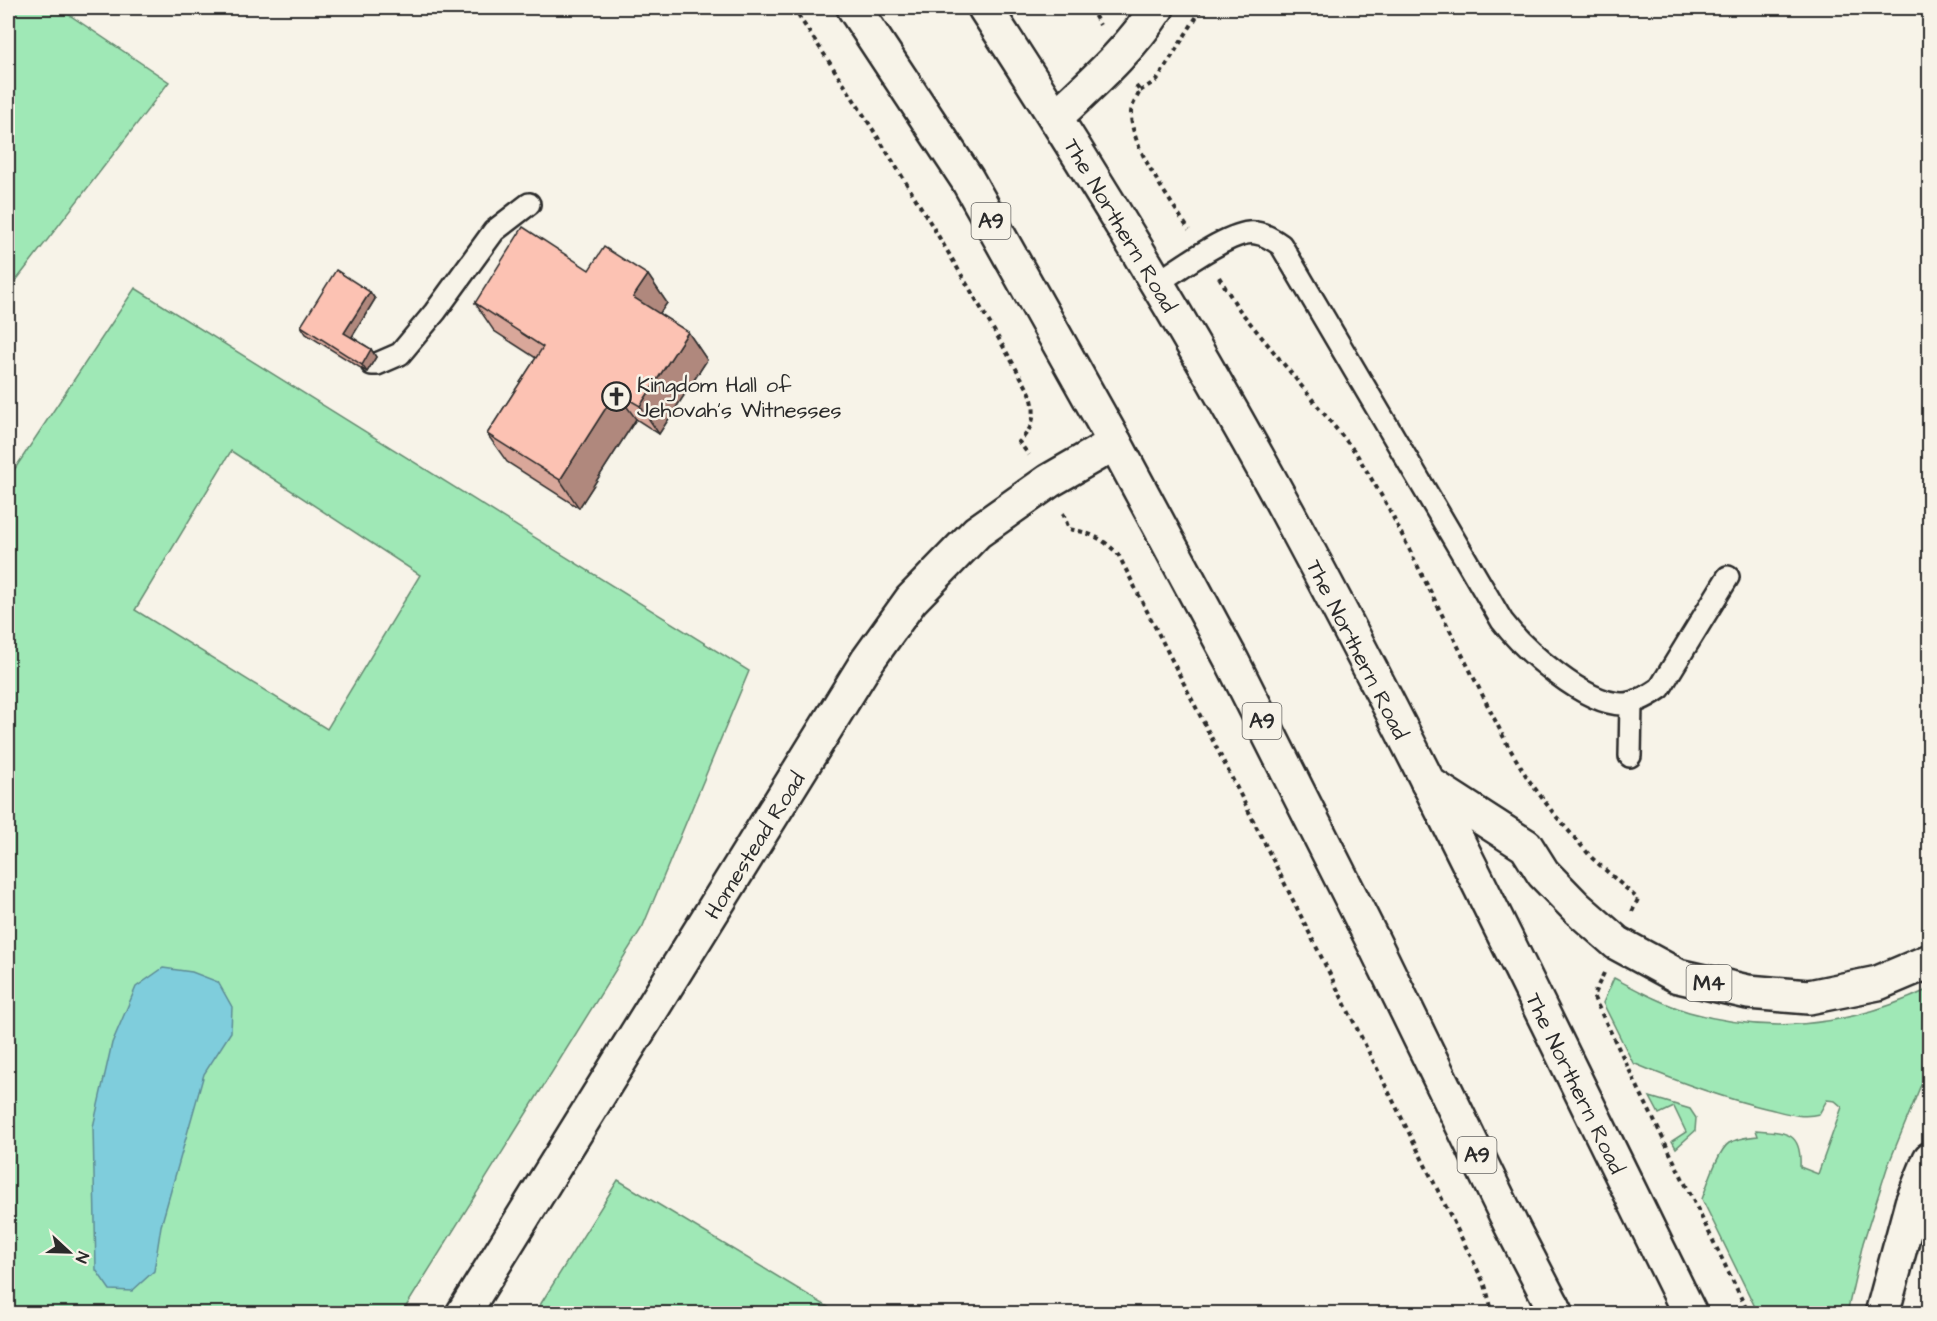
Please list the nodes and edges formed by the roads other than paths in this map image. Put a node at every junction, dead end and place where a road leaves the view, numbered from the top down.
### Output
1 (854, 8) edge
2 (985, 8) edge
3 (1157, 8) edge
4 (1056, 117) junction
5 (529, 204) dead end
6 (1157, 283) junction
7 (372, 364) dead end
8 (1115, 442) junction
9 (1728, 577) dead end
10 (1631, 703) junction
11 (1630, 756) dead end
12 (1428, 783) junction
13 (1929, 961) edge
14 (1929, 1159) edge
15 (1555, 1311) edge
16 (464, 1314) edge
17 (1690, 1314) edge
18 (1882, 1314) edge

1 - 8 main road, A9
2 - 4 main road, The Northern Road
3 - 4 main road
4 - 6 main road, The Northern Road
5 - 7 lane
6 - 10 lane
6 - 12 main road, The Northern Road
8 - 15 main road, A9
8 - 16 main road, Homestead Road
9 - 10 lane
10 - 11 lane
12 - 13 main road, M4
12 - 17 main road, The Northern Road
14 - 18 main road

